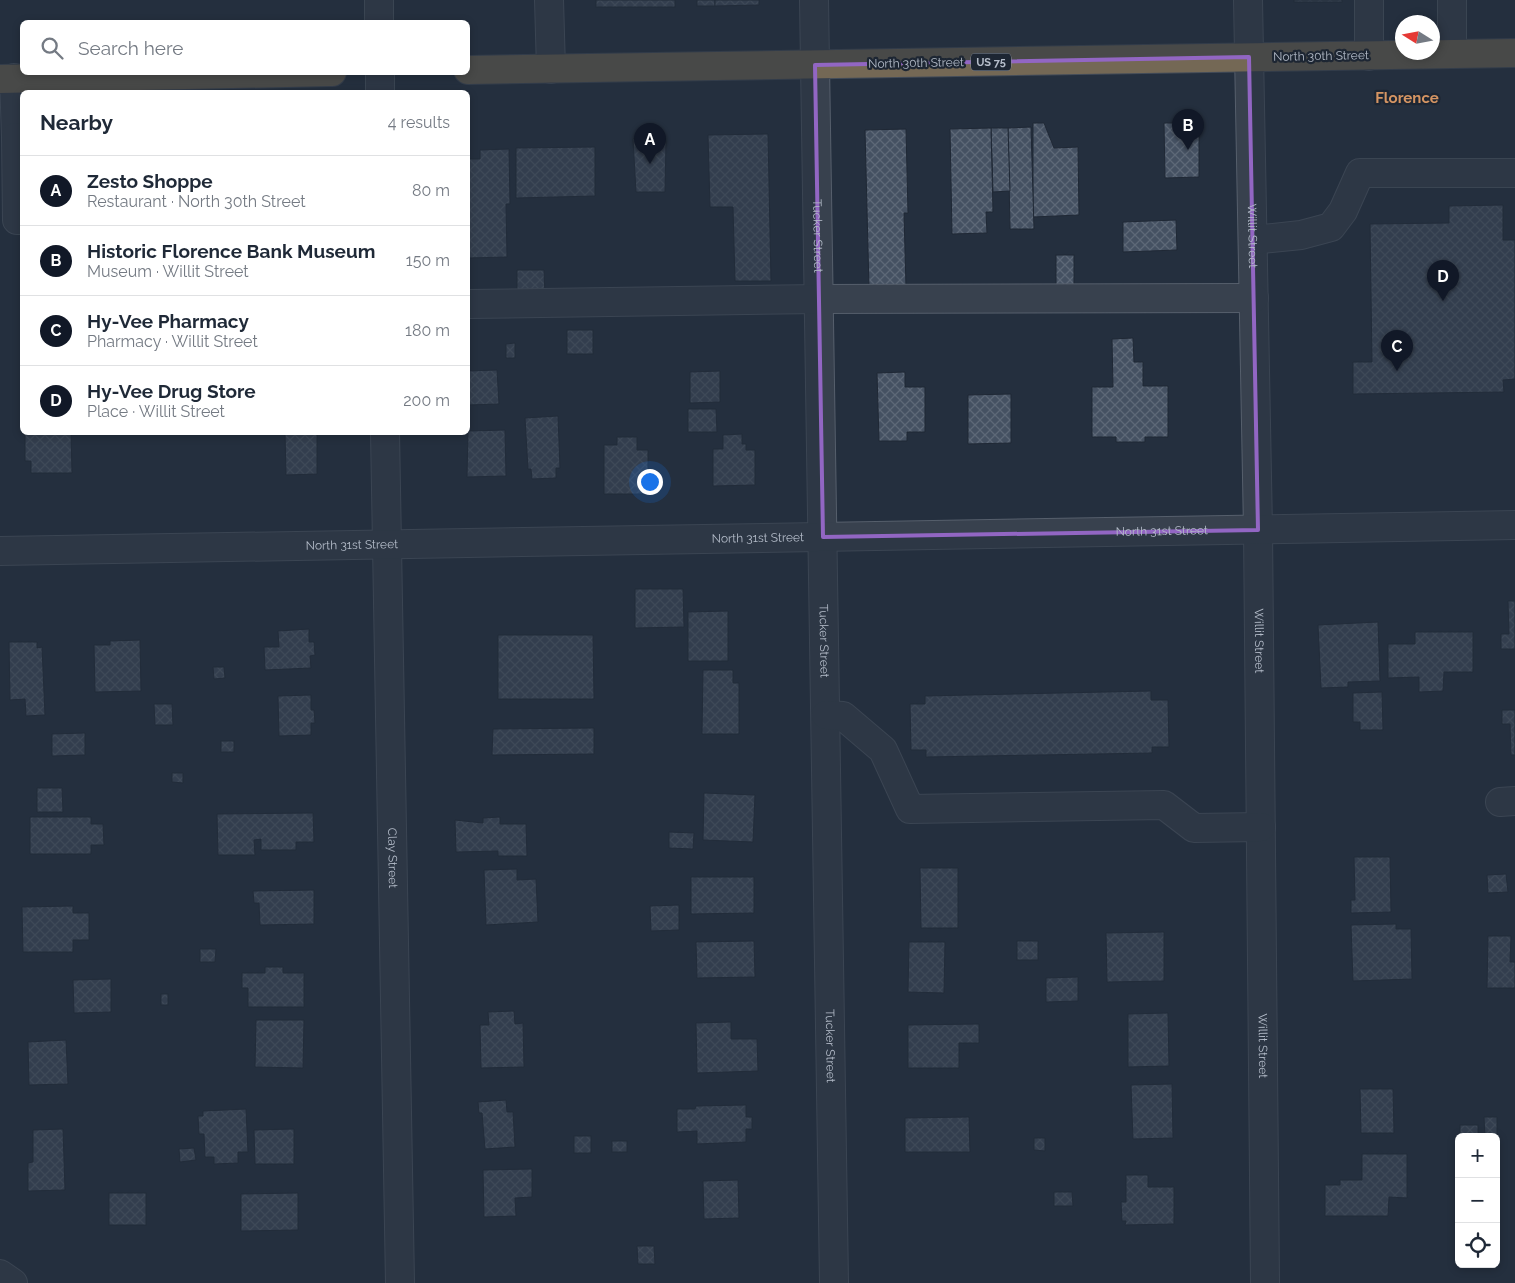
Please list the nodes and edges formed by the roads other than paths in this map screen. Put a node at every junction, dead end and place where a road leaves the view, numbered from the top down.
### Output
1 (378, 0) edge
2 (549, 0) edge
3 (814, 0) edge
4 (1248, 0) edge
5 (1369, 0) edge
6 (1452, 0) edge
7 (379, 20) edge
8 (1452, 54) junction
9 (1515, 54) edge
10 (1369, 56) junction
11 (1249, 57) junction
12 (815, 65) junction
13 (550, 69) junction
14 (470, 70) edge
15 (279, 75) edge
16 (380, 75) edge
17 (7, 78) edge
18 (120, 84) edge
19 (380, 90) edge
20 (19, 137) edge
21 (1515, 172) edge
22 (13, 178) edge
23 (20, 220) edge
24 (1253, 240) junction
25 (1254, 298) junction
26 (819, 299) junction
27 (470, 304) edge
28 (386, 435) edge
29 (1515, 525) edge
30 (1258, 530) junction
31 (823, 537) junction
32 (387, 544) junction
33 (0, 550) edge
34 (826, 715) junction
35 (1260, 827) junction
36 (0, 1274) edge
37 (13, 1283) edge
38 (400, 1283) edge
39 (834, 1283) edge
40 (1265, 1283) edge

1 - 7 street
2 - 13 street
3 - 12 street, Tucker Street
4 - 11 street, Willit Street
5 - 10 street
6 - 8 street
8 - 9 highway, North 30th Street / US 75
8 - 10 highway, North 30th Street / US 75
10 - 11 highway, North 30th Street / US 75
11 - 12 highway, North 30th Street / US 75
11 - 24 street, Willit Street
12 - 13 highway, North 30th Street / US 75
12 - 26 street, Tucker Street
13 - 14 highway, North 30th Street / US 75
15 - 18 highway
16 - 19 street
17 - 18 highway
17 - 20 street
20 - 22 street
21 - 24 street
22 - 23 street
24 - 25 street, Willit Street
25 - 26 street
25 - 30 street, Willit Street
26 - 27 street
26 - 31 street, Tucker Street
28 - 32 street, Clay Street
29 - 30 street, North 31st Street
30 - 31 street, North 31st Street
30 - 35 street, Willit Street
31 - 32 street, North 31st Street
31 - 34 street, Tucker Street
32 - 33 street, North 31st Street
32 - 38 street, Clay Street
34 - 35 street
34 - 39 street, Tucker Street
35 - 40 street, Willit Street
36 - 37 street

